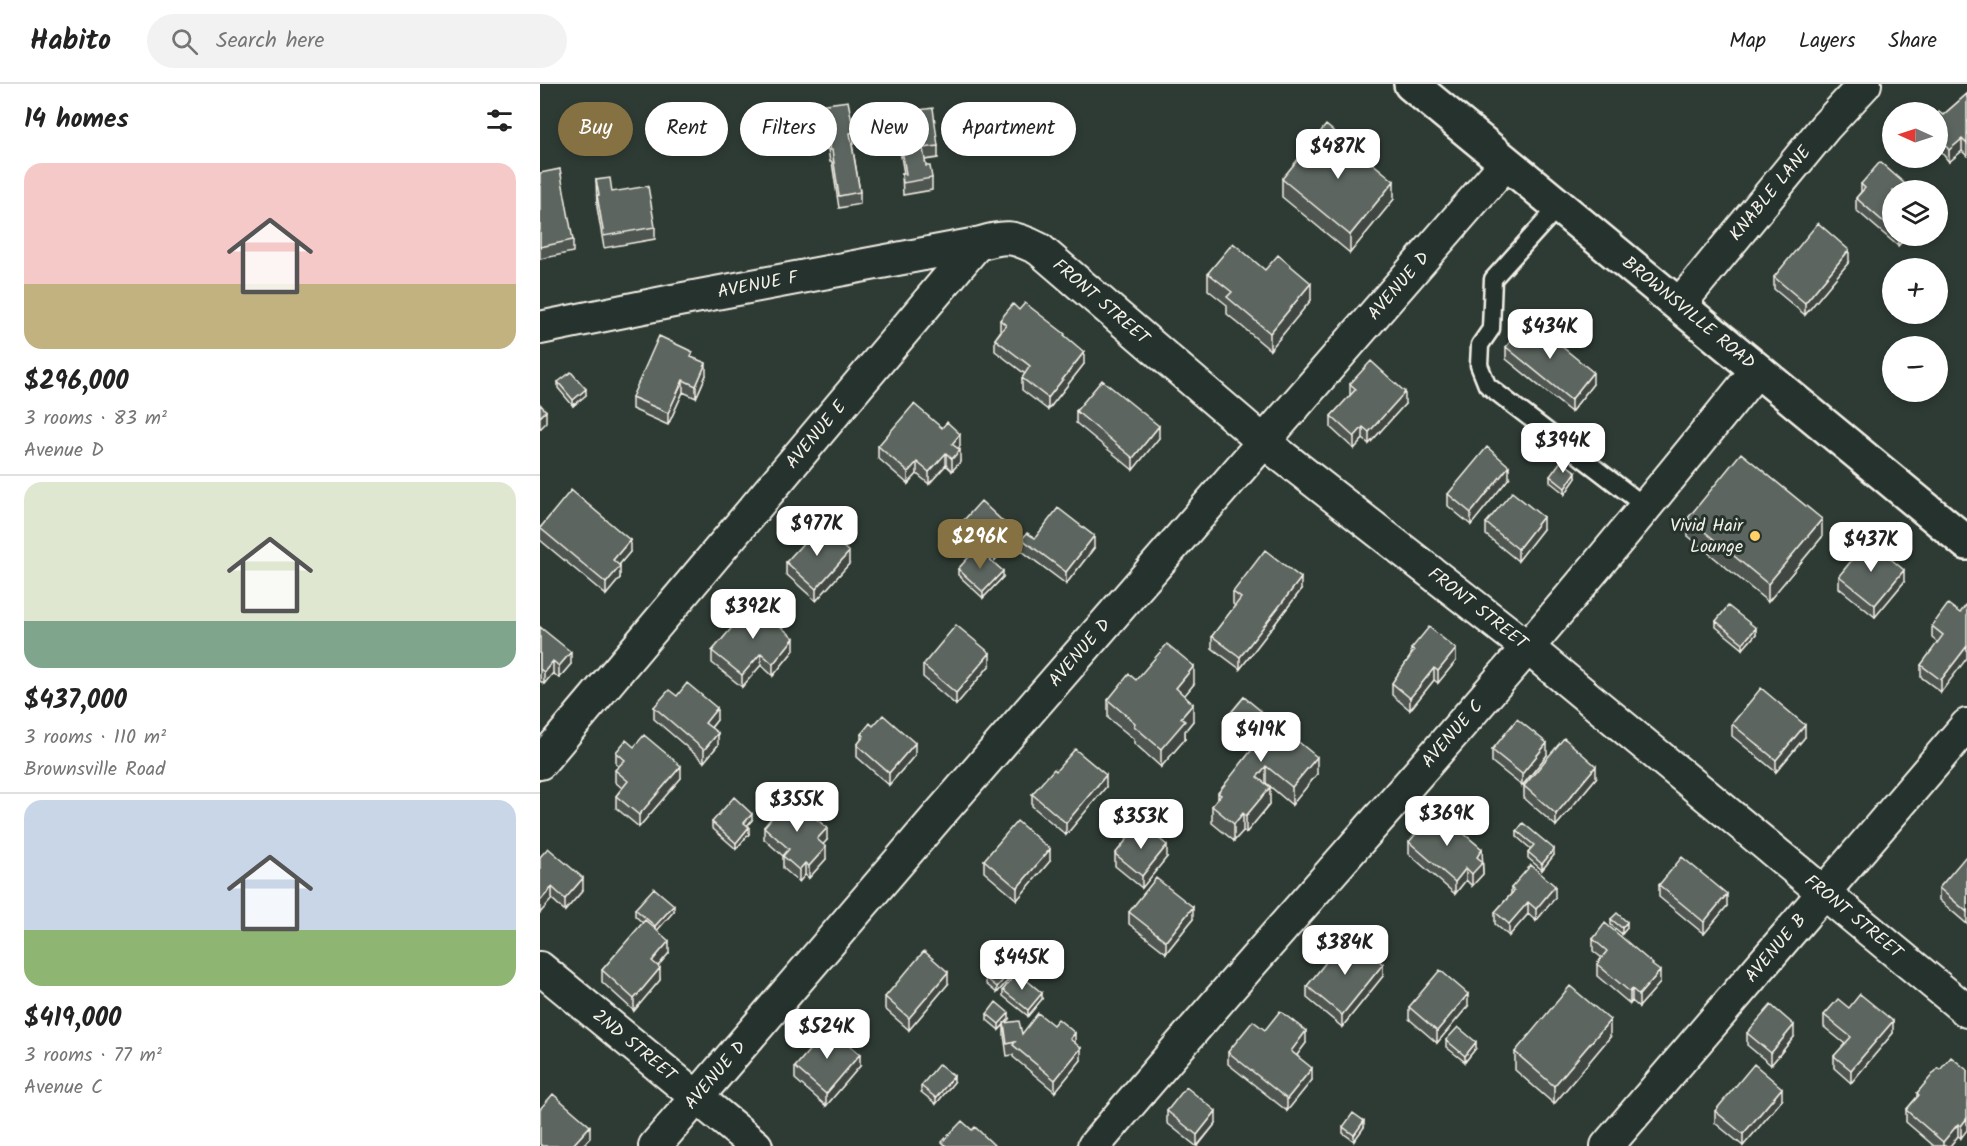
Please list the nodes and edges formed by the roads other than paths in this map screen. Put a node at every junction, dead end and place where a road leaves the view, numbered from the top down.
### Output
1 (1411, 84) edge
2 (1865, 84) edge
3 (1506, 163) junction
4 (1559, 206) junction
5 (977, 244) junction
6 (1679, 305) junction
7 (540, 328) edge
8 (1757, 370) junction
9 (1264, 442) junction
10 (1647, 507) junction
11 (1967, 543) edge
12 (1528, 648) junction
13 (1967, 725) edge
14 (540, 763) edge
15 (1824, 892) junction
16 (540, 968) edge
17 (1967, 1011) edge
18 (698, 1097) junction
19 (655, 1146) edge
20 (756, 1146) edge
21 (1094, 1146) edge
22 (1607, 1146) edge

1 - 3 street, BROWNSVILLE ROAD
2 - 6 street, KNABLE LANE
3 - 4 street, BROWNSVILLE ROAD
3 - 9 street, AVENUE D
4 - 6 street, BROWNSVILLE ROAD
4 - 10 lane
5 - 7 street, AVENUE F
5 - 9 street, FRONT STREET
5 - 14 street, AVENUE E
6 - 8 street, BROWNSVILLE ROAD
8 - 10 street, AVENUE C
8 - 11 street, BROWNSVILLE ROAD
9 - 12 street, FRONT STREET
9 - 18 street, AVENUE D
10 - 12 street, AVENUE C
12 - 15 street, FRONT STREET
12 - 21 street, AVENUE C
13 - 15 street, AVENUE B
15 - 17 street, FRONT STREET
15 - 22 street, AVENUE B
16 - 18 street, 2ND STREET
18 - 19 street, AVENUE D
18 - 20 street, 2ND STREET

